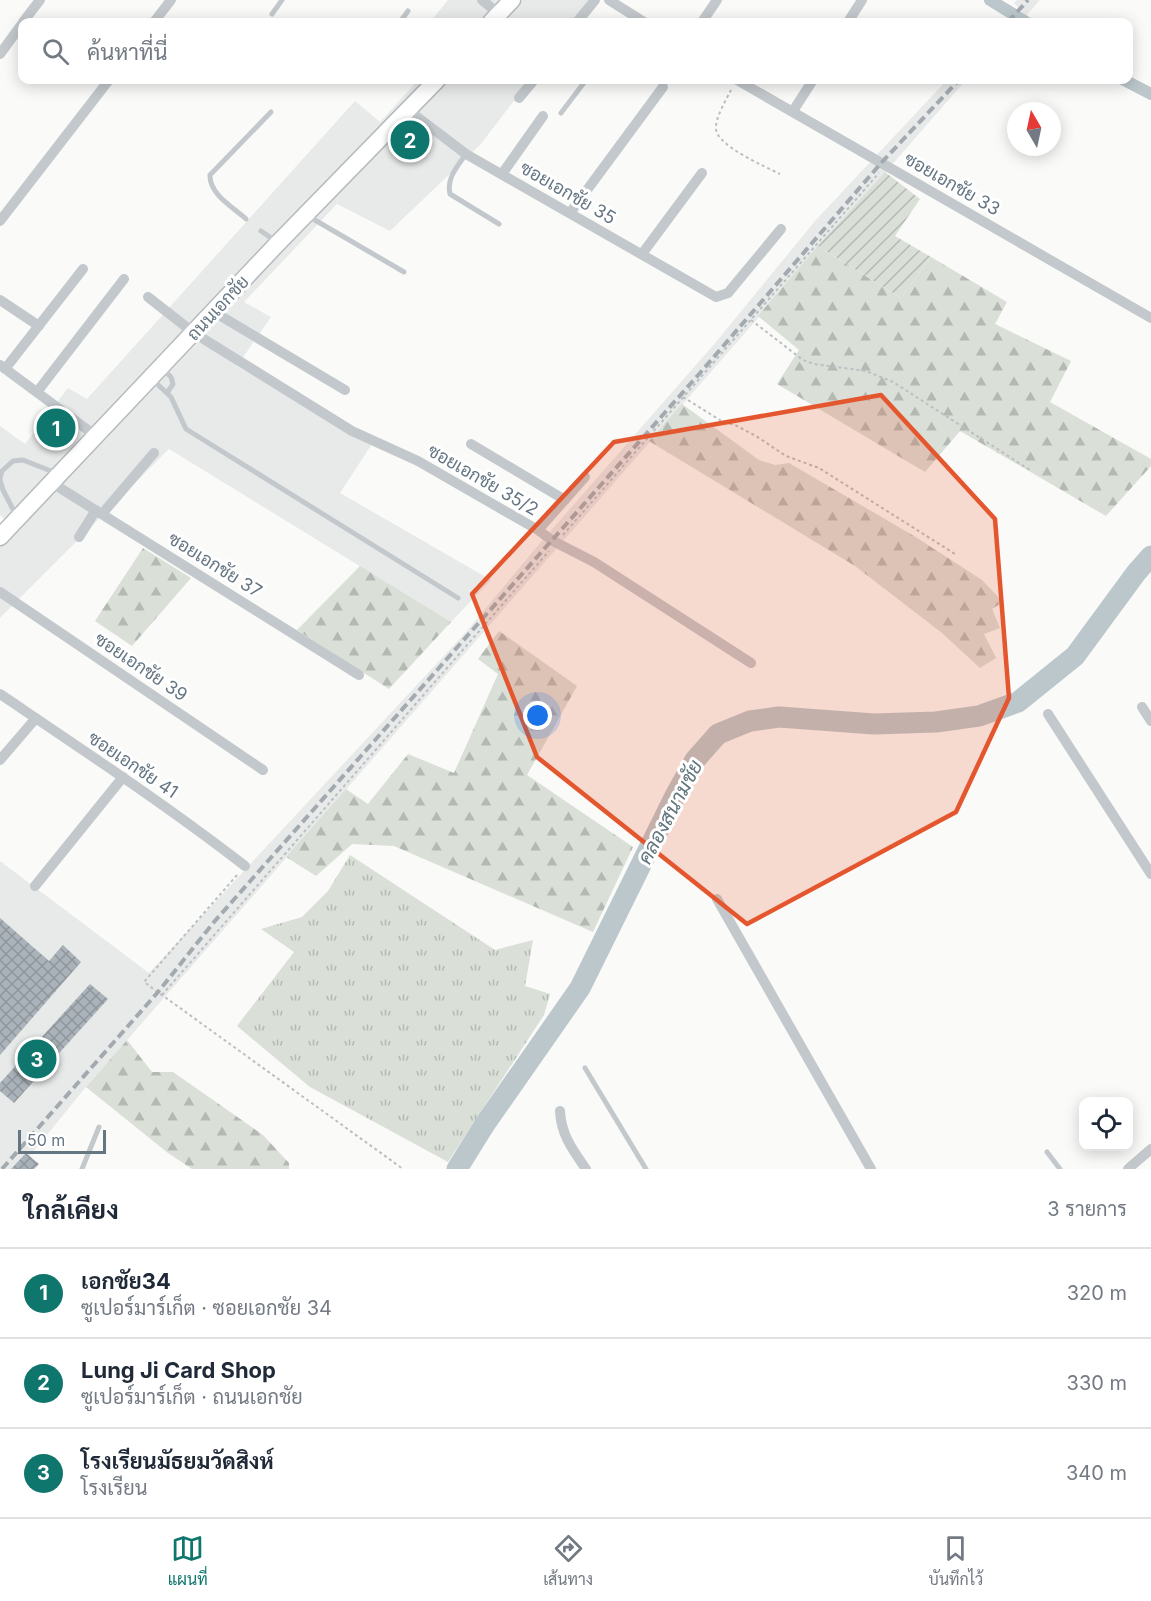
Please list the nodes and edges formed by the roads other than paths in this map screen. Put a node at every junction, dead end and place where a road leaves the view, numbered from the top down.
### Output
1 (40, 0) edge
2 (171, 0) edge
3 (282, 0) edge
4 (482, 0) edge
5 (512, 0) edge
6 (595, 0) edge
7 (609, 0) edge
8 (717, 0) edge
9 (862, 0) edge
10 (408, 11) dead end
11 (272, 14) dead end
12 (27, 18) edge
13 (157, 18) edge
14 (403, 18) edge
15 (495, 18) edge
16 (581, 18) edge
17 (638, 18) edge
18 (705, 18) edge
19 (851, 18) edge
20 (18, 30) edge
21 (0, 54) edge
22 (106, 84) edge
23 (431, 84) edge
24 (531, 84) edge
25 (583, 84) edge
26 (744, 84) edge
27 (810, 84) edge
28 (663, 87) dead end
29 (519, 98) dead end
30 (408, 110) junction
31 (793, 111) junction
32 (271, 112) dead end
33 (561, 113) dead end
34 (543, 116) dead end
35 (466, 153) junction
36 (702, 173) dead end
37 (502, 174) junction
38 (570, 213) junction
39 (306, 215) junction
40 (246, 219) dead end
41 (0, 221) edge
42 (499, 224) dead end
43 (781, 229) dead end
44 (261, 231) dead end
45 (278, 243) junction
46 (642, 254) junction
47 (83, 269) dead end
48 (404, 272) dead end
49 (124, 279) dead end
50 (148, 297) dead end
51 (0, 300) edge
52 (214, 312) junction
53 (1151, 318) edge
54 (39, 326) junction
55 (194, 333) junction
56 (3, 367) edge
57 (156, 373) junction
58 (345, 390) dead end
59 (38, 392) junction
60 (167, 393) junction
61 (96, 436) junction
62 (471, 444) dead end
63 (154, 453) dead end
64 (585, 477) dead end
65 (0, 479) edge
66 (56, 479) junction
67 (565, 500) junction
68 (99, 512) junction
69 (18, 519) junction
70 (538, 530) junction
71 (0, 537) edge
72 (79, 537) dead end
73 (0, 592) edge
74 (458, 598) dead end
75 (752, 663) dead end
76 (359, 675) dead end
77 (0, 694) edge
78 (1142, 707) dead end
79 (1048, 714) dead end
80 (36, 718) junction
81 (1151, 721) edge
82 (0, 760) edge
83 (263, 770) dead end
84 (123, 777) junction
85 (245, 866) road end
86 (1151, 874) edge
87 (35, 886) dead end
88 (717, 899) dead end
89 (585, 1068) dead end
90 (560, 1111) dead end
91 (99, 1127) dead end
92 (1047, 1152) dead end
93 (1150, 1153) edge
94 (82, 1169) edge
95 (586, 1169) edge
96 (646, 1169) edge
97 (871, 1169) edge
98 (1060, 1169) edge
99 (1128, 1169) edge

1 - 12 street
2 - 13 street
3 - 11 lane
4 - 15 street
5 - 15 main road
6 - 16 street
7 - 17 street
8 - 18 street
9 - 19 street
10 - 14 lane
20 - 21 street
22 - 41 street
23 - 30 main road, ถนนเอกชัย
24 - 29 street
25 - 33 lane
26 - 31 street, ซอยเอกชัย 33
27 - 31 street
28 - 38 street
30 - 35 street, ซอยเอกชัย 35
30 - 39 main road, ถนนเอกชัย
31 - 53 street, ซอยเอกชัย 33
32 - 40 lane
34 - 37 street
35 - 37 street, ซอยเอกชัย 35
35 - 42 lane
36 - 46 street
37 - 38 street, ซอยเอกชัย 35
38 - 46 street, ซอยเอกชัย 35
39 - 45 main road, ถนนเอกชัย
39 - 48 lane
43 - 46 street, ซอยเอกชัย 35
44 - 45 lane
45 - 52 main road, ถนนเอกชัย
47 - 54 street
49 - 59 street
50 - 55 street, ซอยเอกชัย 35/2
51 - 54 street
52 - 55 main road, ถนนเอกชัย
52 - 58 street
54 - 56 street
55 - 57 main road, ถนนเอกชัย
55 - 70 street, ซอยเอกชัย 35/2
56 - 59 street
57 - 60 lane
57 - 60 lane
57 - 61 main road, ถนนเอกชัย
59 - 61 street
60 - 74 lane
61 - 66 main road, ถนนเอกชัย
62 - 67 street
63 - 68 street
64 - 67 street
65 - 66 lane
65 - 69 lane
66 - 68 street, ซอยเอกชัย 37
66 - 69 main road, ถนนเอกชัย
67 - 70 street
68 - 72 street
68 - 76 street, ซอยเอกชัย 37
69 - 71 main road, ถนนเอกชัย
70 - 75 street, ซอยเอกชัย 35/2
73 - 83 street, ซอยเอกชัย 39
77 - 80 street, ซอยเอกชัย 41
78 - 81 street
79 - 86 street
80 - 82 street
80 - 84 street, ซอยเอกชัย 41
84 - 85 street, ซอยเอกชัย 41
84 - 87 street
88 - 97 street
89 - 96 lane
90 - 95 street
91 - 94 lane
92 - 98 lane
93 - 99 street

